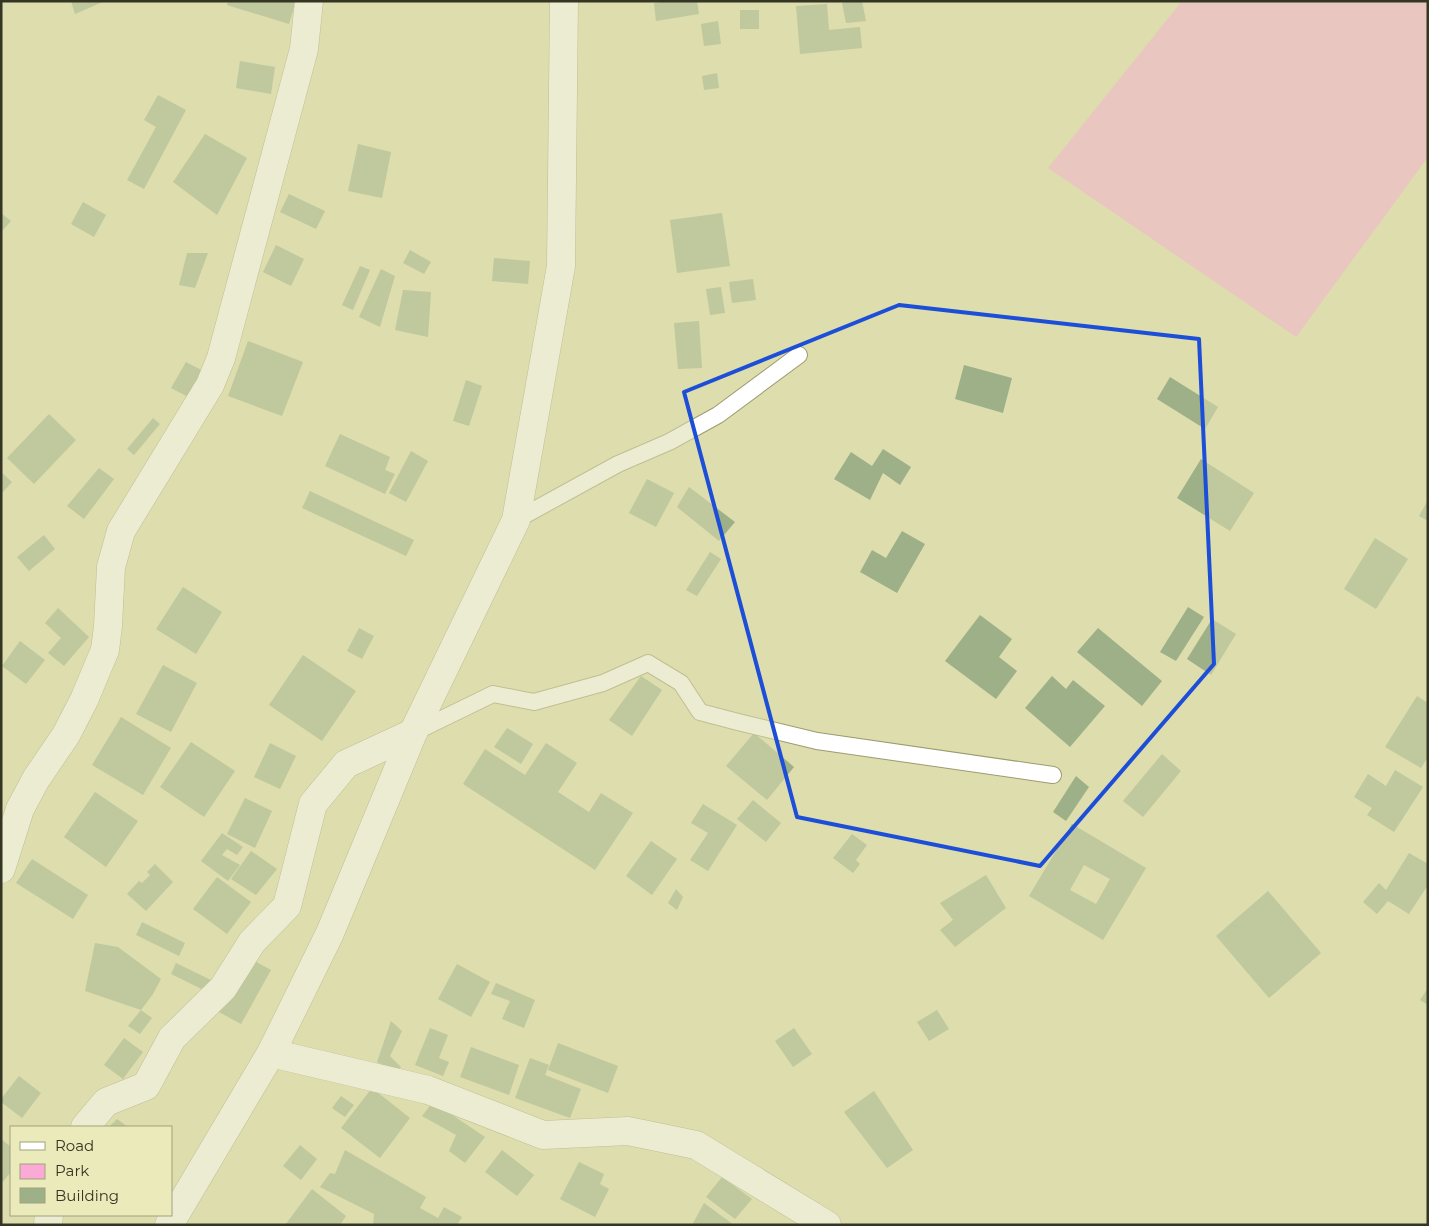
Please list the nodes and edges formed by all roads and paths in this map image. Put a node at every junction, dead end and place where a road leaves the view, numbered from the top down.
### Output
1 (309, 1) edge
2 (564, 1) edge
3 (799, 355) dead end
4 (516, 520) junction
5 (413, 733) junction
6 (1053, 775) dead end
7 (1, 869) edge
8 (271, 1053) junction
9 (86, 1126) edge
10 (169, 1225) edge
11 (827, 1225) edge

1 - 7 street
2 - 4 street
3 - 4 lane
4 - 5 street
5 - 6 lane
5 - 8 street
5 - 9 street
8 - 10 street
8 - 11 street

